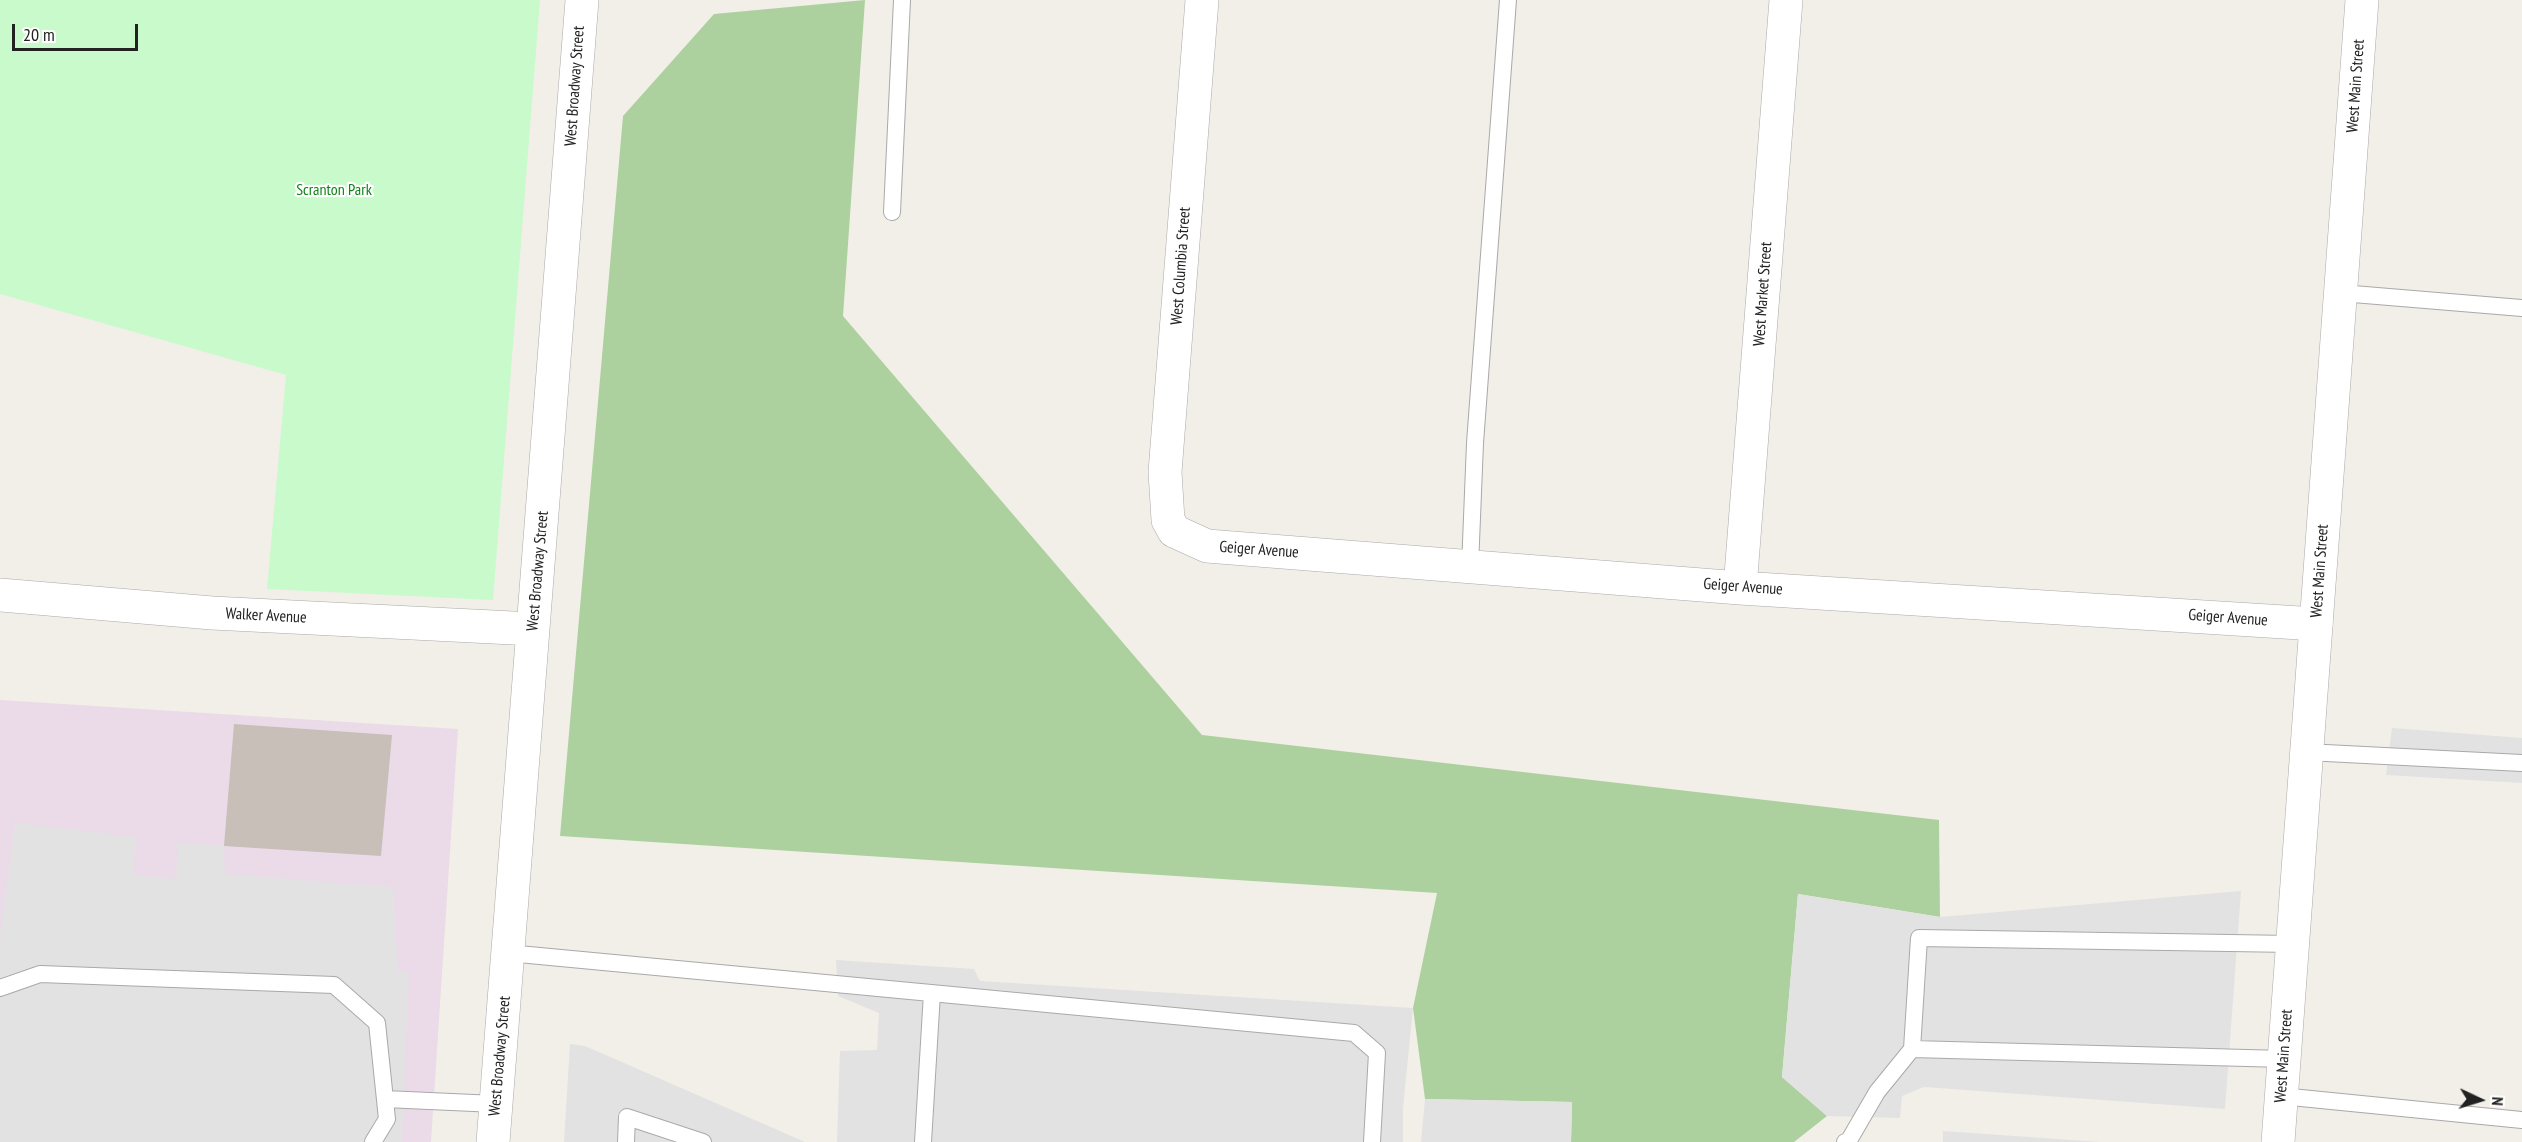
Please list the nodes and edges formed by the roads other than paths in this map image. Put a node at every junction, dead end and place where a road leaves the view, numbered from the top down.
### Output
1 (582, 0) edge
2 (902, 0) edge
3 (1202, 0) edge
4 (1508, 0) edge
5 (1786, 0) edge
6 (2362, 0) edge
7 (892, 212) dead end
8 (2341, 293) junction
9 (2522, 308) edge
10 (1174, 531) joint
11 (1470, 567) junction
12 (1740, 588) junction
13 (0, 595) edge
14 (2316, 624) junction
15 (533, 629) junction
16 (2306, 752) junction
17 (2522, 764) edge
18 (2292, 944) junction
19 (508, 953) junction
20 (0, 988) edge
21 (932, 993) junction
22 (1912, 1049) junction
23 (2284, 1059) junction
24 (2281, 1096) junction
25 (385, 1099) junction
26 (496, 1104) junction
27 (2522, 1120) edge
28 (373, 1142) edge
29 (493, 1142) edge
30 (626, 1142) edge
31 (703, 1142) edge
32 (923, 1142) edge
33 (1372, 1142) edge
34 (1845, 1142) edge
35 (2278, 1142) edge

1 - 15 street, West Broadway Street
2 - 7 lane
3 - 10 street, West Columbia Street
4 - 11 lane
5 - 12 street, West Market Street
6 - 8 street, West Main Street
8 - 9 lane
8 - 14 street, West Main Street
10 - 11 street, Geiger Avenue
11 - 12 street, Geiger Avenue
12 - 14 street, Geiger Avenue
13 - 15 street, Walker Avenue
14 - 16 street, West Main Street
15 - 19 street, West Broadway Street
16 - 17 lane
16 - 18 street, West Main Street
18 - 22 lane
18 - 23 street, West Main Street
19 - 21 lane
19 - 26 street, West Broadway Street
20 - 25 lane
21 - 32 lane
21 - 33 lane
22 - 23 lane
22 - 34 lane
23 - 24 street, West Main Street
24 - 27 lane
24 - 35 street, West Main Street
25 - 26 lane
25 - 28 lane
26 - 29 street, West Broadway Street
30 - 31 lane

